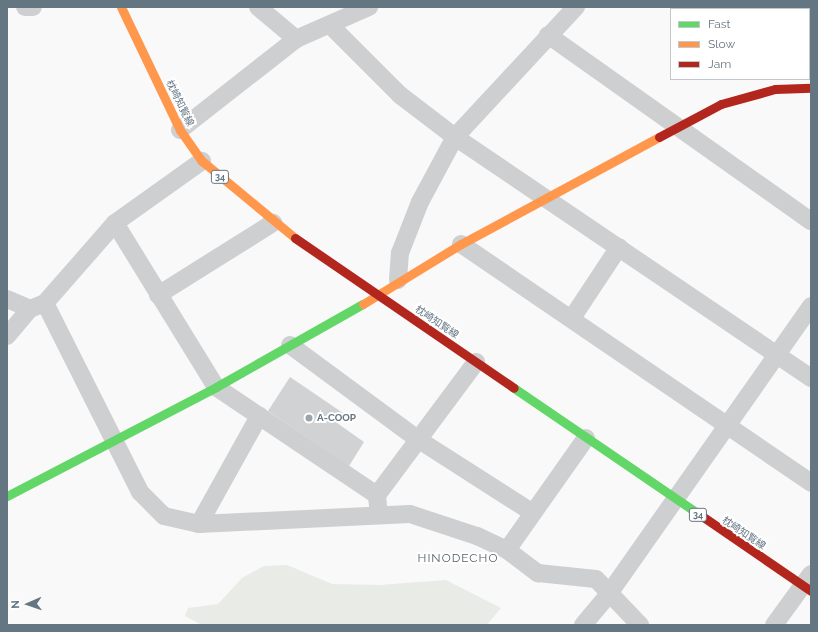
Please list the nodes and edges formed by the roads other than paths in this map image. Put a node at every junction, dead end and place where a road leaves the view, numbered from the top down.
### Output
1 (25, 7) edge
2 (33, 7) edge
3 (121, 7) edge
4 (258, 7) edge
5 (369, 7) edge
6 (576, 7) edge
7 (330, 25) junction
8 (548, 35) junction
9 (296, 39) junction
10 (769, 84) edge
11 (811, 88) edge
12 (678, 127) junction
13 (180, 130) junction
14 (455, 137) junction
15 (202, 161) junction
16 (544, 199) junction
17 (811, 221) edge
18 (115, 223) junction
19 (273, 223) junction
20 (461, 244) junction
21 (619, 247) junction
22 (398, 280) junction
23 (158, 295) junction
24 (379, 295) junction
25 (7, 299) edge
26 (37, 306) junction
27 (811, 306) edge
28 (572, 318) junction
29 (7, 336) edge
30 (290, 345) junction
31 (777, 354) junction
32 (476, 362) junction
33 (811, 378) edge
34 (216, 387) junction
35 (259, 416) junction
36 (726, 426) junction
37 (586, 438) junction
38 (112, 439) junction
39 (419, 440) junction
40 (811, 483) edge
41 (377, 495) junction
42 (7, 496) edge
43 (676, 500) junction
44 (379, 513) junction
45 (533, 513) junction
46 (199, 524) junction
47 (507, 550) junction
48 (808, 583) edge
49 (608, 595) junction
50 (583, 625) edge
51 (640, 625) edge
52 (774, 625) edge

1 - 2 street
3 - 13 street, 枕崎知覧線 / 34
4 - 9 street
5 - 7 street
6 - 8 street
7 - 9 street
7 - 14 street
8 - 12 street
8 - 14 street
9 - 13 street
10 - 11 street
10 - 12 street
12 - 16 street
12 - 17 street
13 - 15 street, 枕崎知覧線 / 34
14 - 16 street
14 - 22 street
15 - 18 street
15 - 19 street, 枕崎知覧線 / 34
16 - 20 street
16 - 21 street
18 - 23 street
18 - 26 street
19 - 23 street
19 - 24 street, 枕崎知覧線 / 34
20 - 22 street
20 - 28 street
21 - 28 street
21 - 31 street
22 - 24 street
23 - 34 street
24 - 30 street
24 - 32 street, 枕崎知覧線 / 34
25 - 26 street
26 - 29 street
26 - 38 street
27 - 31 street
28 - 36 street
30 - 34 street
30 - 39 street
31 - 33 street
31 - 36 street
32 - 37 street, 枕崎知覧線 / 34
32 - 39 street
34 - 35 street
34 - 38 street
35 - 41 street
35 - 46 street
36 - 40 street
36 - 43 street
37 - 43 street, 枕崎知覧線 / 34
37 - 45 street
38 - 42 street
38 - 46 street
39 - 41 street
39 - 45 street
41 - 44 street
43 - 48 street, 枕崎知覧線 / 34
43 - 49 street
44 - 46 street
44 - 47 street
45 - 47 street
47 - 49 street
48 - 52 street
49 - 50 street
49 - 51 street

